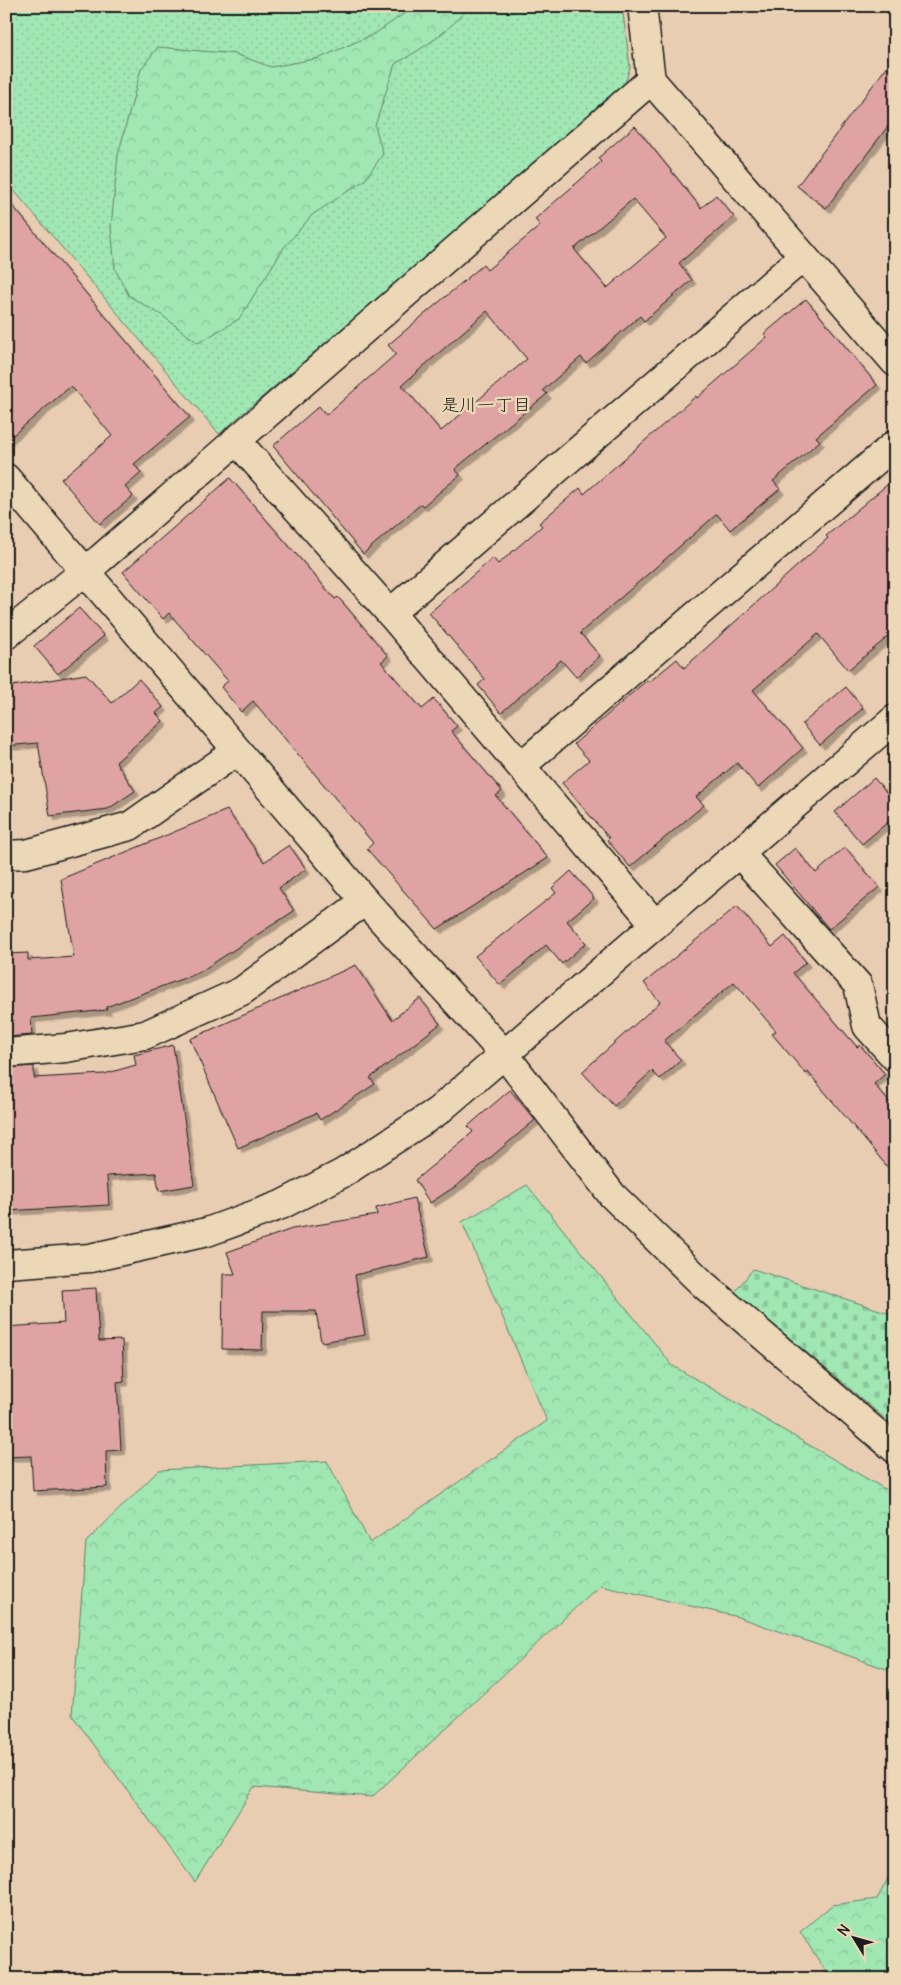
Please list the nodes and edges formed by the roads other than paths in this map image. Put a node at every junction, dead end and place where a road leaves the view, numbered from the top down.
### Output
1 (642, 6) edge
2 (652, 80) junction
3 (804, 257) junction
4 (895, 362) edge
5 (236, 440) junction
6 (895, 444) edge
7 (6, 478) edge
8 (85, 572) junction
9 (390, 613) junction
10 (6, 635) edge
11 (895, 719) edge
12 (237, 751) junction
13 (521, 766) junction
14 (739, 853) junction
15 (6, 855) edge
16 (365, 900) junction
17 (655, 924) junction
18 (6, 1053) edge
19 (505, 1055) junction
20 (895, 1058) edge
21 (6, 1264) edge
22 (895, 1449) edge

1 - 2 street
2 - 3 street
2 - 5 street
3 - 4 street
3 - 9 street
5 - 8 street
5 - 9 street
6 - 13 street
7 - 8 street
8 - 10 street
8 - 12 street
9 - 13 street
11 - 14 street
12 - 15 street
12 - 16 street
13 - 17 street
14 - 17 street
14 - 20 street
16 - 18 street
16 - 19 street
17 - 19 street
19 - 21 street
19 - 22 street

